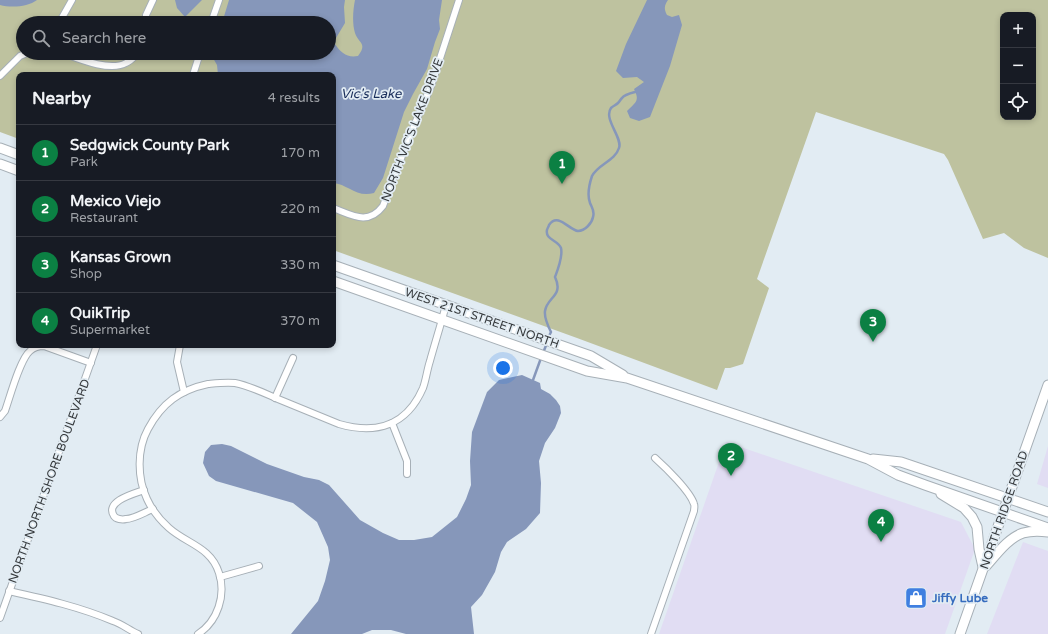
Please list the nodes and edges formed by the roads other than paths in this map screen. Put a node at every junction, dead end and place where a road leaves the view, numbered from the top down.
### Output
1 (72, 0) edge
2 (153, 0) edge
3 (219, 0) edge
4 (459, 0) edge
5 (63, 16) edge
6 (146, 16) edge
7 (213, 16) edge
8 (16, 60) edge
9 (83, 60) edge
10 (130, 60) edge
11 (198, 60) edge
12 (194, 72) edge
13 (0, 76) edge
14 (0, 148) edge
15 (16, 154) edge
16 (0, 164) edge
17 (16, 170) edge
18 (336, 209) edge
19 (336, 266) edge
20 (336, 282) edge
21 (446, 305) junction
22 (442, 320) junction
23 (34, 348) edge
24 (50, 348) edge
25 (96, 348) edge
26 (179, 348) edge
27 (292, 358) dead end
28 (91, 363) junction
29 (627, 378) junction
30 (1048, 385) edge
31 (184, 392) junction
32 (276, 398) junction
33 (0, 417) edge
34 (392, 423) junction
35 (654, 458) dead end
36 (868, 459) junction
37 (407, 474) dead end
38 (924, 485) junction
39 (144, 490) junction
40 (1007, 498) junction
41 (153, 508) junction
42 (1003, 511) junction
43 (1048, 512) edge
44 (1048, 528) edge
45 (1048, 532) edge
46 (259, 566) dead end
47 (983, 569) junction
48 (220, 577) junction
49 (9, 591) junction
50 (0, 618) edge
51 (138, 634) edge
52 (198, 634) edge
53 (651, 634) edge
54 (960, 634) edge

1 - 5 street
2 - 6 street
3 - 7 street
4 - 18 street, NORTH VIC'S LAKE DRIVE
8 - 13 street
9 - 10 street
11 - 12 street
14 - 15 main road
16 - 17 main road
19 - 21 main road, WEST 21ST STREET NORTH
20 - 22 main road, WEST 21ST STREET NORTH
21 - 22 street
21 - 29 main road, WEST 21ST STREET NORTH
22 - 29 main road, WEST 21ST STREET NORTH
22 - 34 street
23 - 33 street
24 - 28 street
25 - 28 street, NORTH NORTH SHORE BOULEVARD
26 - 31 street
27 - 32 street
28 - 49 street, NORTH NORTH SHORE BOULEVARD
29 - 36 main road, WEST 21ST STREET NORTH
30 - 40 main road, NORTH RIDGE ROAD
31 - 32 street
31 - 39 street
32 - 34 street
34 - 37 street
35 - 53 street
36 - 38 main road, WEST 21ST STREET NORTH
36 - 40 main road, WEST 21ST STREET NORTH
38 - 42 main road, WEST 21ST STREET NORTH
38 - 47 main road
39 - 41 street
39 - 41 street
40 - 42 main road, NORTH RIDGE ROAD
40 - 43 main road, WEST 21ST STREET NORTH
41 - 48 street
42 - 44 main road, WEST 21ST STREET NORTH
42 - 47 main road, NORTH RIDGE ROAD
45 - 47 main road
46 - 48 street
47 - 54 main road, NORTH RIDGE ROAD
48 - 52 street
49 - 50 street, NORTH NORTH SHORE BOULEVARD
49 - 51 street

